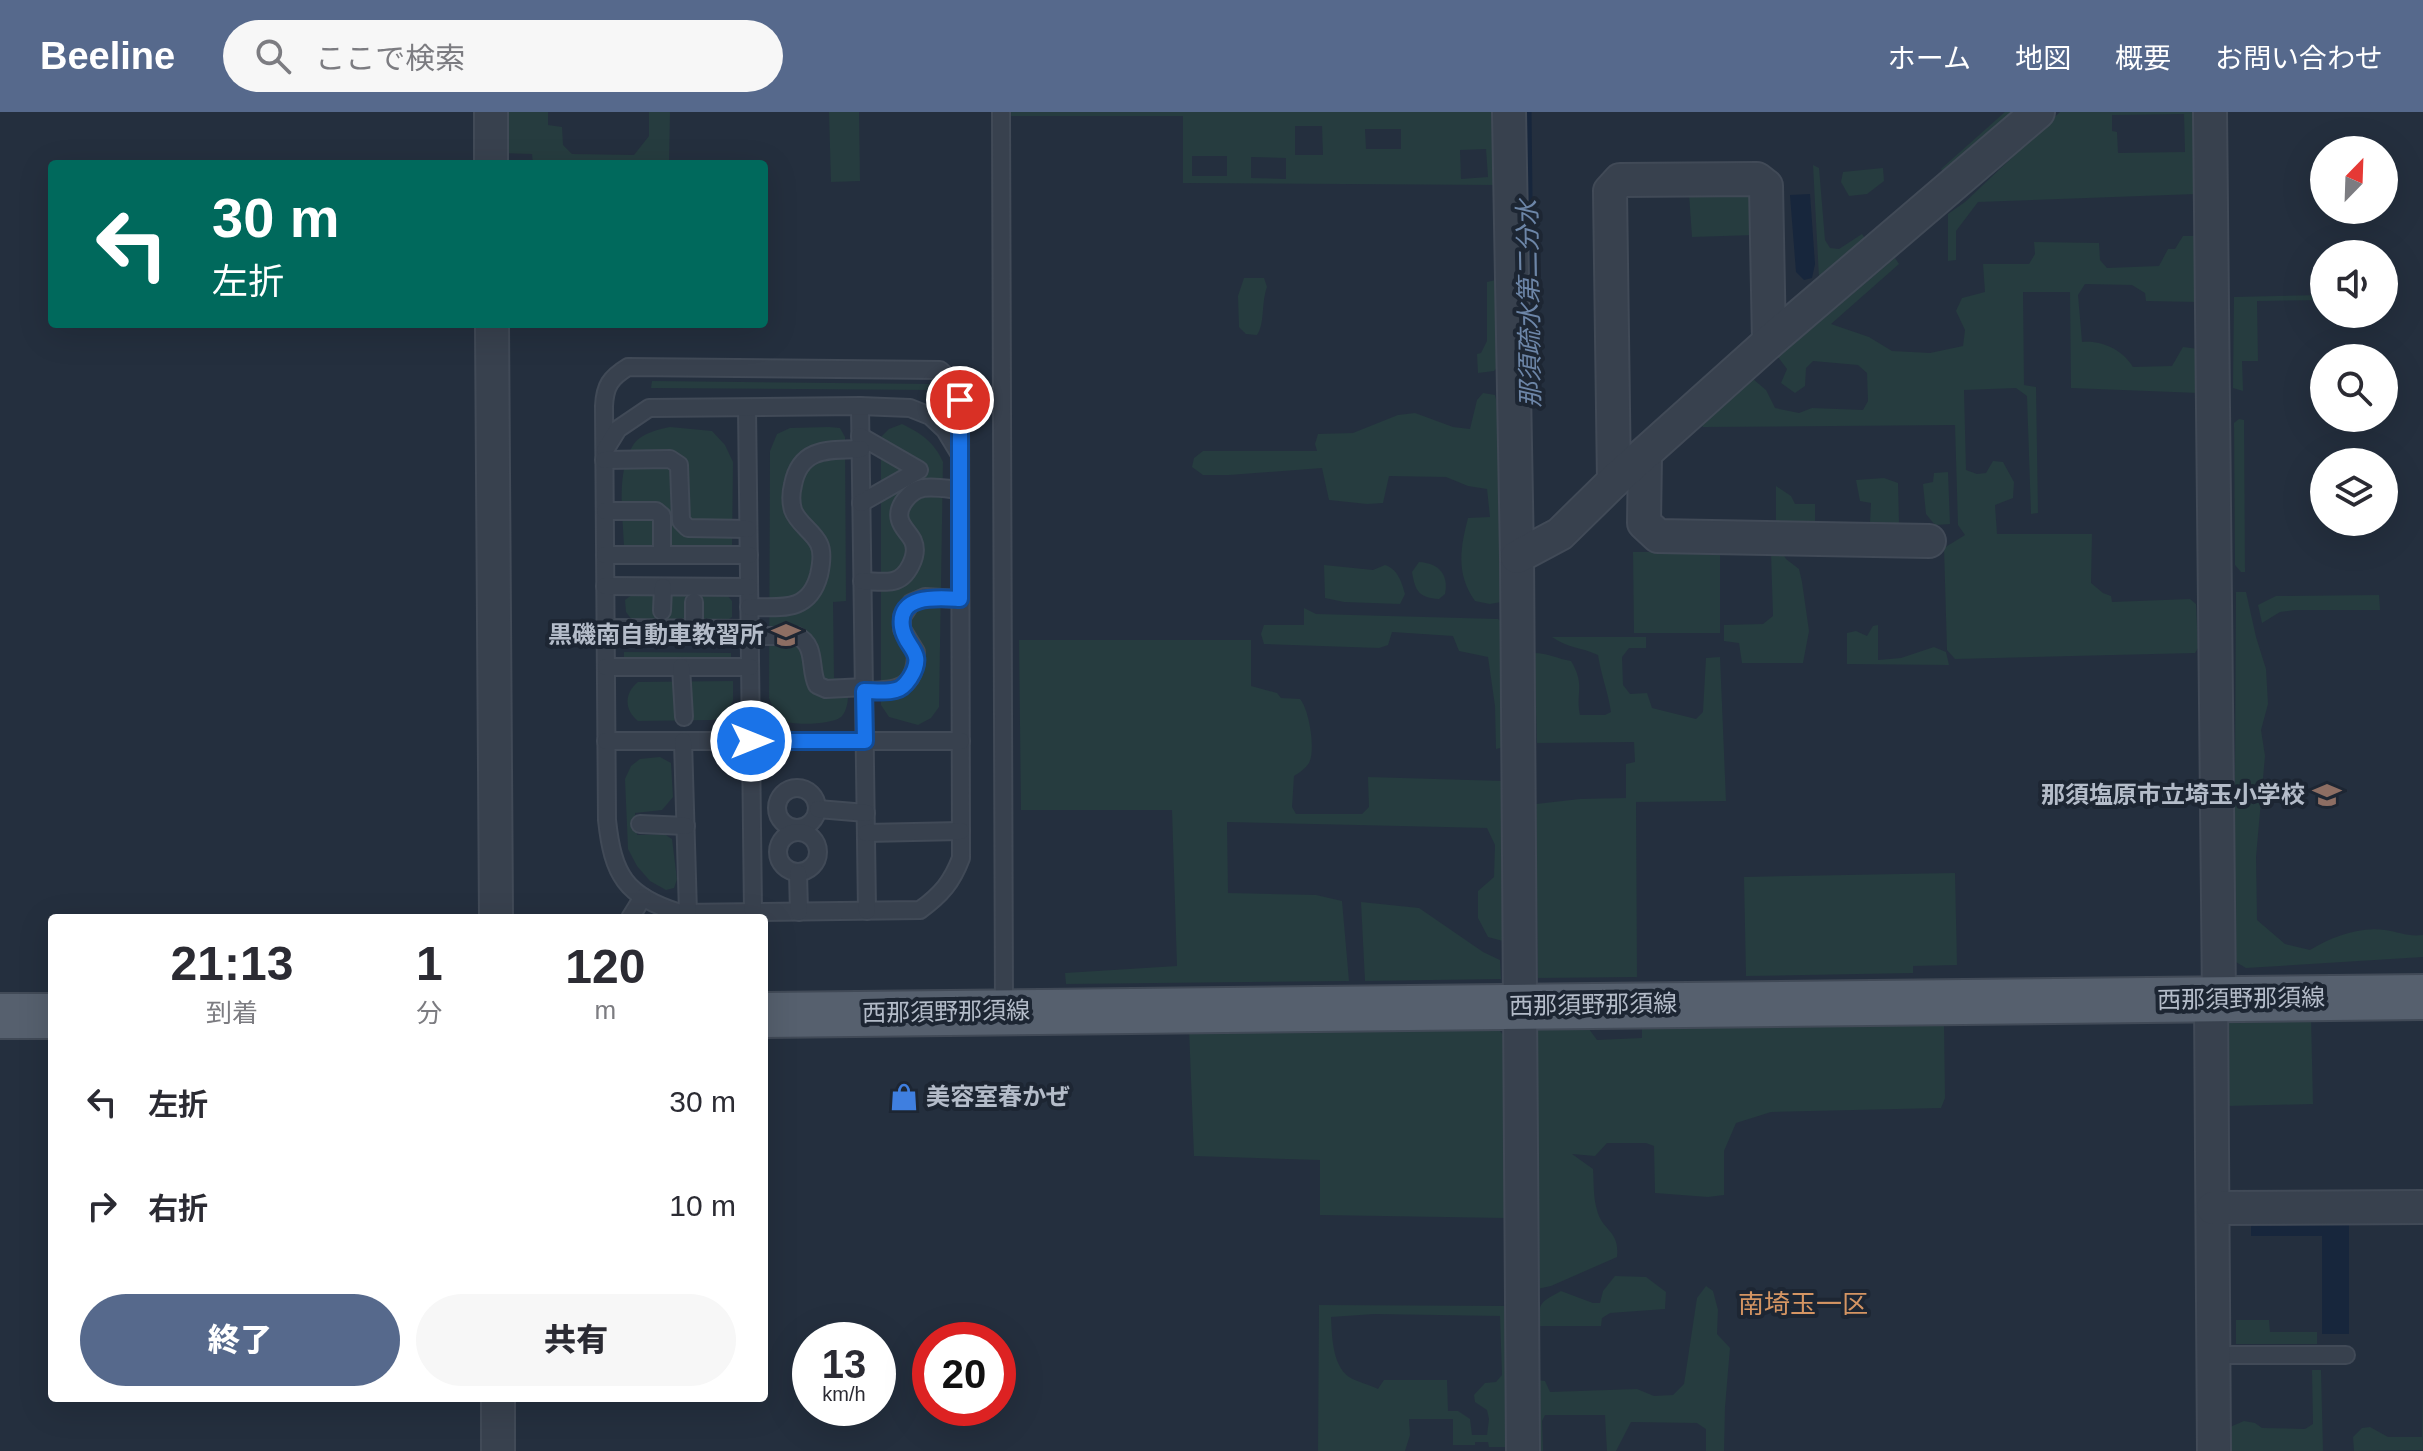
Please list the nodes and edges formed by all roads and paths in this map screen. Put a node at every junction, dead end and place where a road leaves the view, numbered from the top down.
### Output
1 (491, 112) edge
2 (1001, 112) edge
3 (1509, 112) edge
4 (2038, 112) edge
5 (2210, 112) edge
6 (491, 160) edge
7 (492, 328) edge
8 (1769, 342) junction
9 (860, 406) junction
10 (747, 408) junction
11 (860, 443) junction
12 (960, 453) junction
13 (1645, 454) junction
14 (604, 456) junction
15 (1614, 481) junction
16 (960, 490) junction
17 (861, 503) junction
18 (605, 511) junction
19 (748, 529) junction
20 (1929, 541) dead end
21 (605, 555) junction
22 (662, 555) junction
23 (749, 555) junction
24 (1517, 557) junction
25 (862, 581) junction
26 (605, 586) junction
27 (663, 587) junction
28 (749, 587) junction
29 (960, 599) junction
30 (694, 602) dead end
31 (749, 607) junction
32 (662, 611) dead end
33 (605, 628) junction
34 (694, 629) junction
35 (750, 632) junction
36 (606, 667) junction
37 (681, 667) junction
38 (750, 667) junction
39 (864, 689) junction
40 (684, 717) dead end
41 (606, 741) junction
42 (683, 741) junction
43 (751, 741) junction
44 (865, 741) junction
45 (961, 741) junction
46 (818, 809) junction
47 (866, 813) junction
48 (640, 824) dead end
49 (686, 826) junction
50 (797, 830) junction
51 (961, 831) junction
52 (866, 833) junction
53 (798, 873) junction
54 (643, 897) junction
55 (867, 911) junction
56 (753, 912) junction
57 (799, 912) junction
58 (688, 913) junction
59 (496, 914) edge
60 (632, 914) edge
61 (2423, 997) edge
62 (2215, 999) junction
63 (1520, 1006) junction
64 (1004, 1012) junction
65 (768, 1015) edge
66 (0, 1016) edge
67 (48, 1016) edge
68 (2423, 1207) edge
69 (2213, 1208) junction
70 (2214, 1355) junction
71 (2346, 1355) dead end
72 (498, 1402) edge
73 (498, 1451) edge
74 (1523, 1451) edge
75 (2214, 1451) edge

1 - 6 street
2 - 64 lane
3 - 24 street
4 - 8 street
5 - 62 street
7 - 59 street
8 - 13 street
8 - 15 street
9 - 10 lane
9 - 11 lane
9 - 12 lane
10 - 14 lane
10 - 19 lane
11 - 17 lane
11 - 17 lane
11 - 31 lane
12 - 14 lane
12 - 16 lane
13 - 15 street
13 - 20 street
14 - 18 lane
14 - 19 lane
15 - 24 street
16 - 25 lane
16 - 29 lane
17 - 25 lane
18 - 21 lane
18 - 22 lane
19 - 23 lane
21 - 22 lane
21 - 26 lane
22 - 23 lane
23 - 28 lane
24 - 63 street
25 - 39 lane
26 - 27 lane
26 - 33 lane
27 - 28 lane
27 - 32 lane
28 - 31 lane
29 - 39 lane
29 - 45 lane
30 - 34 lane
31 - 35 lane
33 - 34 lane
33 - 36 lane
34 - 35 lane
35 - 38 lane
35 - 39 lane
36 - 37 lane
36 - 41 lane
37 - 38 lane
37 - 40 lane
38 - 43 lane
39 - 44 lane
41 - 42 lane
41 - 54 lane
42 - 43 lane
42 - 49 lane
43 - 44 lane
43 - 56 lane
44 - 45 lane
44 - 47 lane
45 - 51 lane
46 - 47 lane
46 - 50 lane
46 - 50 lane
47 - 52 lane
48 - 49 lane
49 - 58 lane
50 - 53 lane
50 - 53 lane
51 - 52 lane
51 - 55 lane
52 - 55 lane
53 - 57 lane
54 - 58 lane
54 - 60 lane
55 - 57 lane
56 - 57 lane
56 - 58 lane
61 - 62 main road, 西那須野那須線
62 - 63 main road, 西那須野那須線
62 - 69 street
63 - 64 main road, 西那須野那須線
63 - 74 street
64 - 65 main road, 西那須野那須線
66 - 67 main road
68 - 69 street
69 - 70 street
70 - 71 lane
70 - 75 street
72 - 73 street

